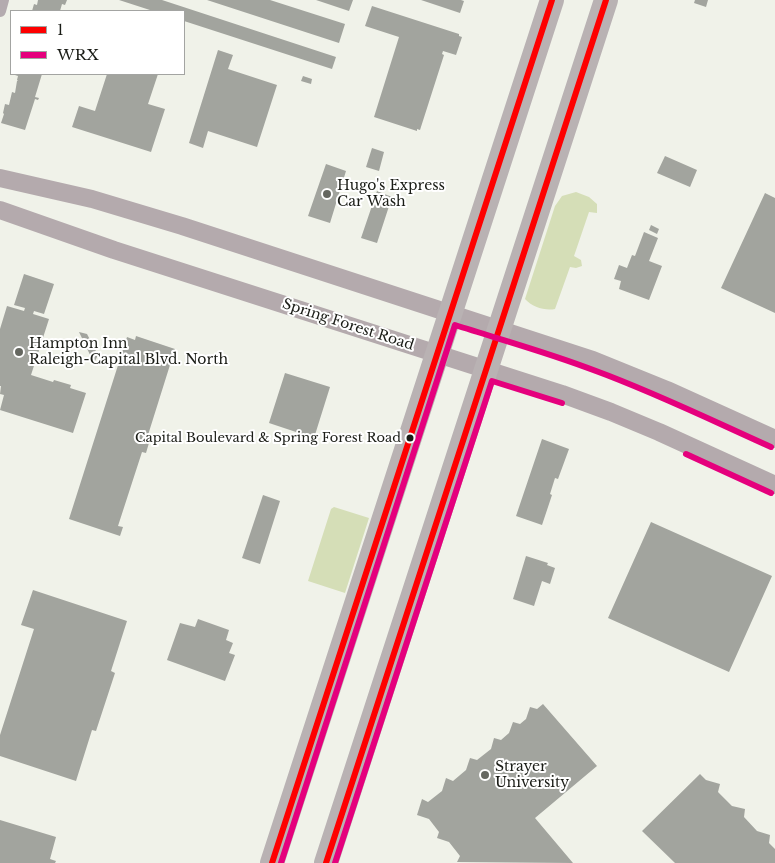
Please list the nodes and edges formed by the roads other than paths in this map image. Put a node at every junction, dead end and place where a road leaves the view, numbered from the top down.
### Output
1 (3, 0) edge
2 (552, 0) edge
3 (606, 0) edge
4 (0, 11) edge
5 (0, 178) edge
6 (0, 210) edge
7 (450, 314) junction
8 (499, 330) junction
9 (436, 354) junction
10 (486, 370) junction
11 (775, 439) edge
12 (775, 485) edge
13 (272, 863) edge
14 (326, 863) edge

1 - 4 street
2 - 7 highway
3 - 8 highway
5 - 7 main road
6 - 9 main road, Spring Forest Road
7 - 8 main road
7 - 9 highway
8 - 10 highway
8 - 11 main road
9 - 10 main road, Spring Forest Road
9 - 13 highway
10 - 12 main road, Spring Forest Road
10 - 14 highway

